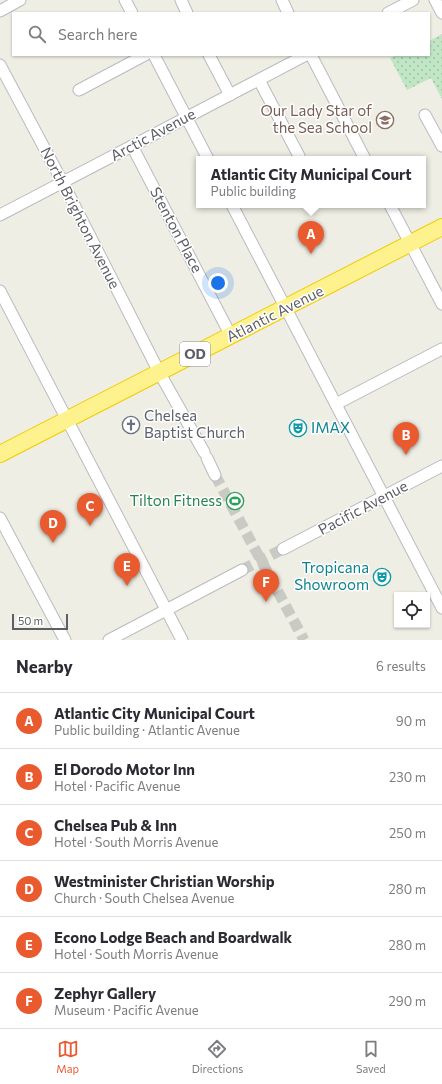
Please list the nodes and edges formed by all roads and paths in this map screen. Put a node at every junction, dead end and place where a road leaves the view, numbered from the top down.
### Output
1 (20, 0) edge
2 (125, 0) edge
3 (181, 0) edge
4 (282, 0) edge
5 (413, 0) edge
6 (435, 0) edge
7 (0, 11) edge
8 (131, 12) edge
9 (187, 12) edge
10 (288, 12) edge
11 (390, 12) edge
12 (442, 13) edge
13 (143, 56) edge
14 (155, 56) edge
15 (210, 56) edge
16 (304, 56) edge
17 (312, 56) edge
18 (0, 64) edge
19 (259, 80) junction
20 (79, 90) dead end
21 (230, 95) junction
22 (425, 115) dead end
23 (186, 118) junction
24 (132, 146) junction
25 (442, 146) edge
26 (206, 156) edge
27 (299, 156) dead end
28 (363, 156) edge
29 (63, 183) junction
30 (234, 208) edge
31 (392, 208) edge
32 (0, 215) edge
33 (442, 227) edge
34 (411, 243) junction
35 (0, 291) edge
36 (442, 304) edge
37 (285, 308) junction
38 (231, 336) junction
39 (442, 349) edge
40 (159, 372) junction
41 (336, 404) junction
42 (66, 419) junction
43 (0, 454) edge
44 (442, 466) edge
45 (215, 475) tunnel mouth
46 (385, 496) junction
47 (0, 518) edge
48 (283, 549) tunnel mouth
49 (242, 570) tunnel mouth
50 (442, 608) edge
51 (168, 610) junction
52 (65, 640) edge
53 (109, 640) edge
54 (182, 640) edge

1 - 7 street
2 - 8 street
3 - 9 street
4 - 10 street
5 - 11 street
6 - 12 street
13 - 20 street
14 - 23 street
15 - 21 street
16 - 19 street, Arctic Avenue
17 - 28 street
18 - 29 street, North Brighton Avenue
19 - 21 street, Arctic Avenue
19 - 27 street
21 - 23 street, Arctic Avenue
22 - 25 street
23 - 24 street, Arctic Avenue
23 - 26 street
24 - 29 street, Arctic Avenue
24 - 38 street, Stenton Place
29 - 32 street, Arctic Avenue
29 - 40 street, North Brighton Avenue
30 - 37 street
31 - 34 street
33 - 34 highway, Atlantic Avenue / OD
34 - 36 street
34 - 37 highway, Atlantic Avenue / OD
35 - 42 street
37 - 38 highway, Atlantic Avenue / OD
37 - 41 street
38 - 40 highway, Atlantic Avenue / OD
39 - 41 street
40 - 42 highway, Atlantic Avenue / OD
40 - 45 street, North Brighton Avenue
41 - 46 street
42 - 43 highway, Atlantic Avenue / OD
42 - 51 street
44 - 46 street, Pacific Avenue
46 - 48 street, Pacific Avenue
46 - 50 street
47 - 52 street
49 - 51 street
51 - 53 street
51 - 54 street

